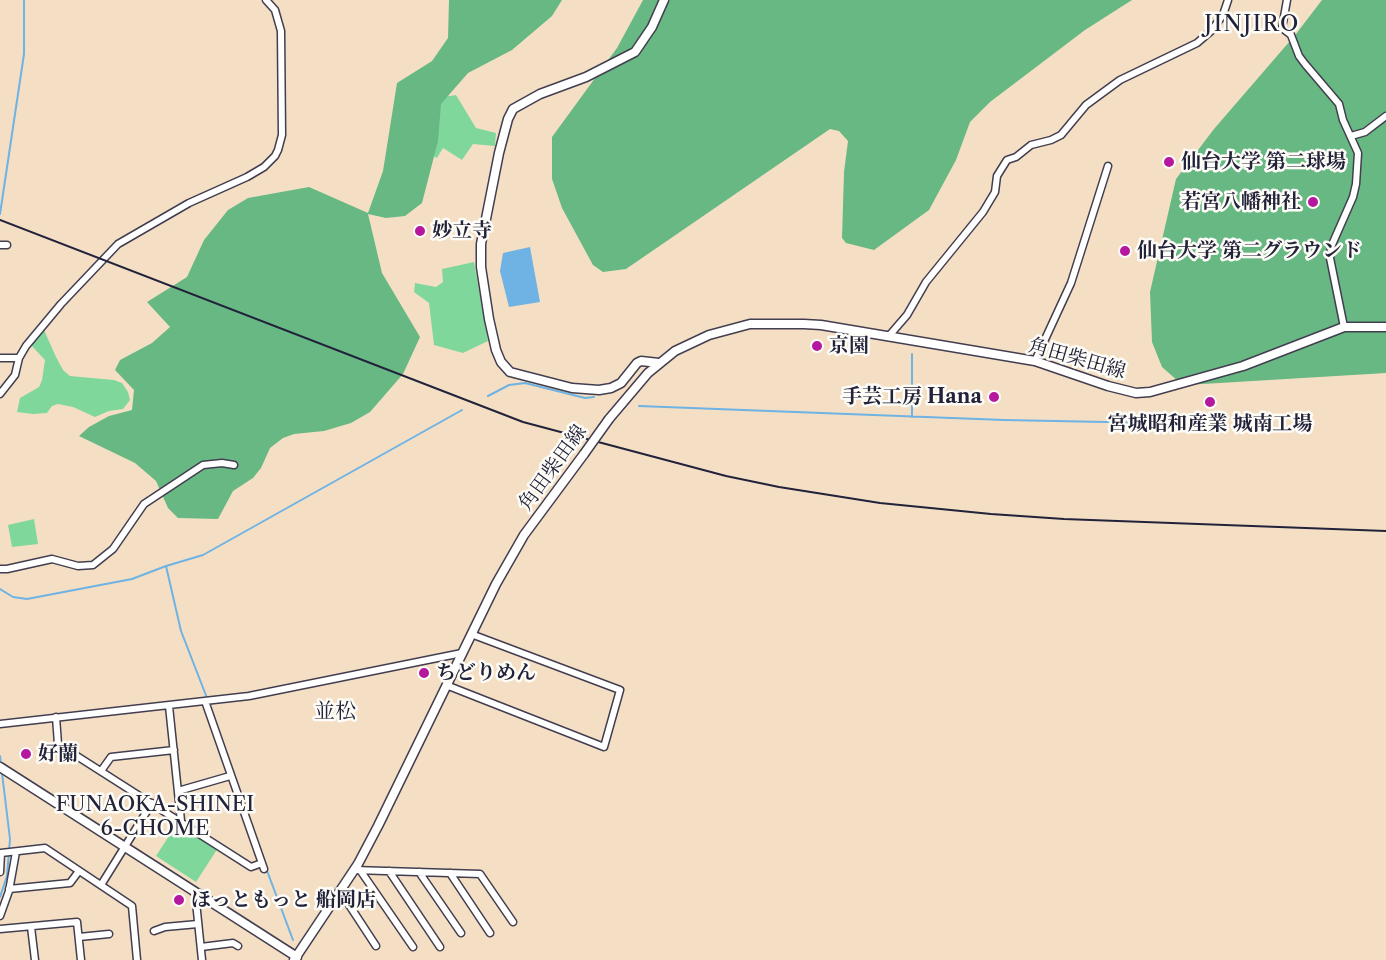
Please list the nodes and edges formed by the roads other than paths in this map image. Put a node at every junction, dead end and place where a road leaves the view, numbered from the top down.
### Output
1 (266, 0) edge
2 (664, 0) edge
3 (1228, 0) edge
4 (1287, 0) edge
5 (1386, 116) edge
6 (1352, 136) junction
7 (1108, 166) dead end
8 (1344, 327) junction
9 (1386, 327) edge
10 (888, 337) junction
11 (0, 358) edge
12 (19, 358) junction
13 (1035, 361) junction
14 (659, 363) junction
15 (0, 394) edge
16 (234, 465) dead end
17 (0, 568) edge
18 (471, 634) junction
19 (462, 653) junction
20 (446, 686) junction
21 (208, 701) junction
22 (169, 706) junction
23 (56, 717) junction
24 (0, 724) edge
25 (174, 750) junction
26 (3, 769) edge
27 (101, 771) junction
28 (230, 776) junction
29 (178, 790) junction
30 (152, 803) junction
31 (181, 821) junction
32 (125, 847) junction
33 (15, 852) junction
34 (357, 870) junction
35 (79, 871) junction
36 (389, 871) junction
37 (0, 872) edge
38 (419, 872) junction
39 (450, 873) junction
40 (101, 885) junction
41 (9, 889) junction
42 (340, 891) junction
43 (195, 892) junction
44 (0, 916) edge
45 (513, 922) dead end
46 (198, 924) junction
47 (31, 927) junction
48 (0, 929) edge
49 (154, 931) dead end
50 (461, 933) dead end
51 (490, 933) dead end
52 (109, 934) dead end
53 (79, 937) junction
54 (238, 946) dead end
55 (376, 946) dead end
56 (201, 947) junction
57 (413, 947) dead end
58 (440, 947) dead end
59 (296, 958) edge
60 (34, 960) edge
61 (81, 960) edge
62 (137, 960) edge
63 (202, 960) edge

1 - 12 street
2 - 14 main road
3 - 10 street
4 - 6 street
5 - 6 street
6 - 8 street
7 - 13 street
8 - 9 main road, 角田柴田線
8 - 13 main road, 角田柴田線
10 - 13 main road, 角田柴田線
10 - 14 main road, 角田柴田線
11 - 12 street
12 - 15 street
14 - 18 main road, 角田柴田線, bridge
16 - 17 street
18 - 19 main road, 角田柴田線
18 - 20 street
19 - 20 main road, 角田柴田線
19 - 21 street
20 - 34 main road, 角田柴田線
21 - 22 street
21 - 28 street
22 - 23 street
22 - 25 street
23 - 24 street
23 - 27 street
25 - 27 street
25 - 29 street
26 - 32 main road, 角田柴田線
27 - 30 street
28 - 29 street
28 - 31 street
29 - 31 street
30 - 31 street
30 - 32 street
32 - 40 street
32 - 43 main road, 角田柴田線
33 - 35 street
33 - 37 street
33 - 41 street
34 - 36 street
34 - 42 main road, 角田柴田線
34 - 57 street
35 - 40 street
35 - 41 street
36 - 38 street
36 - 58 street
38 - 39 street
38 - 50 street
39 - 45 street
39 - 51 street
40 - 62 street
41 - 44 street
42 - 55 street
42 - 59 main road, 角田柴田線
43 - 46 street
43 - 59 main road, 角田柴田線
46 - 49 street
46 - 56 street
47 - 48 street
47 - 53 street
47 - 60 street
52 - 53 street
53 - 61 street
54 - 56 street
56 - 63 street

